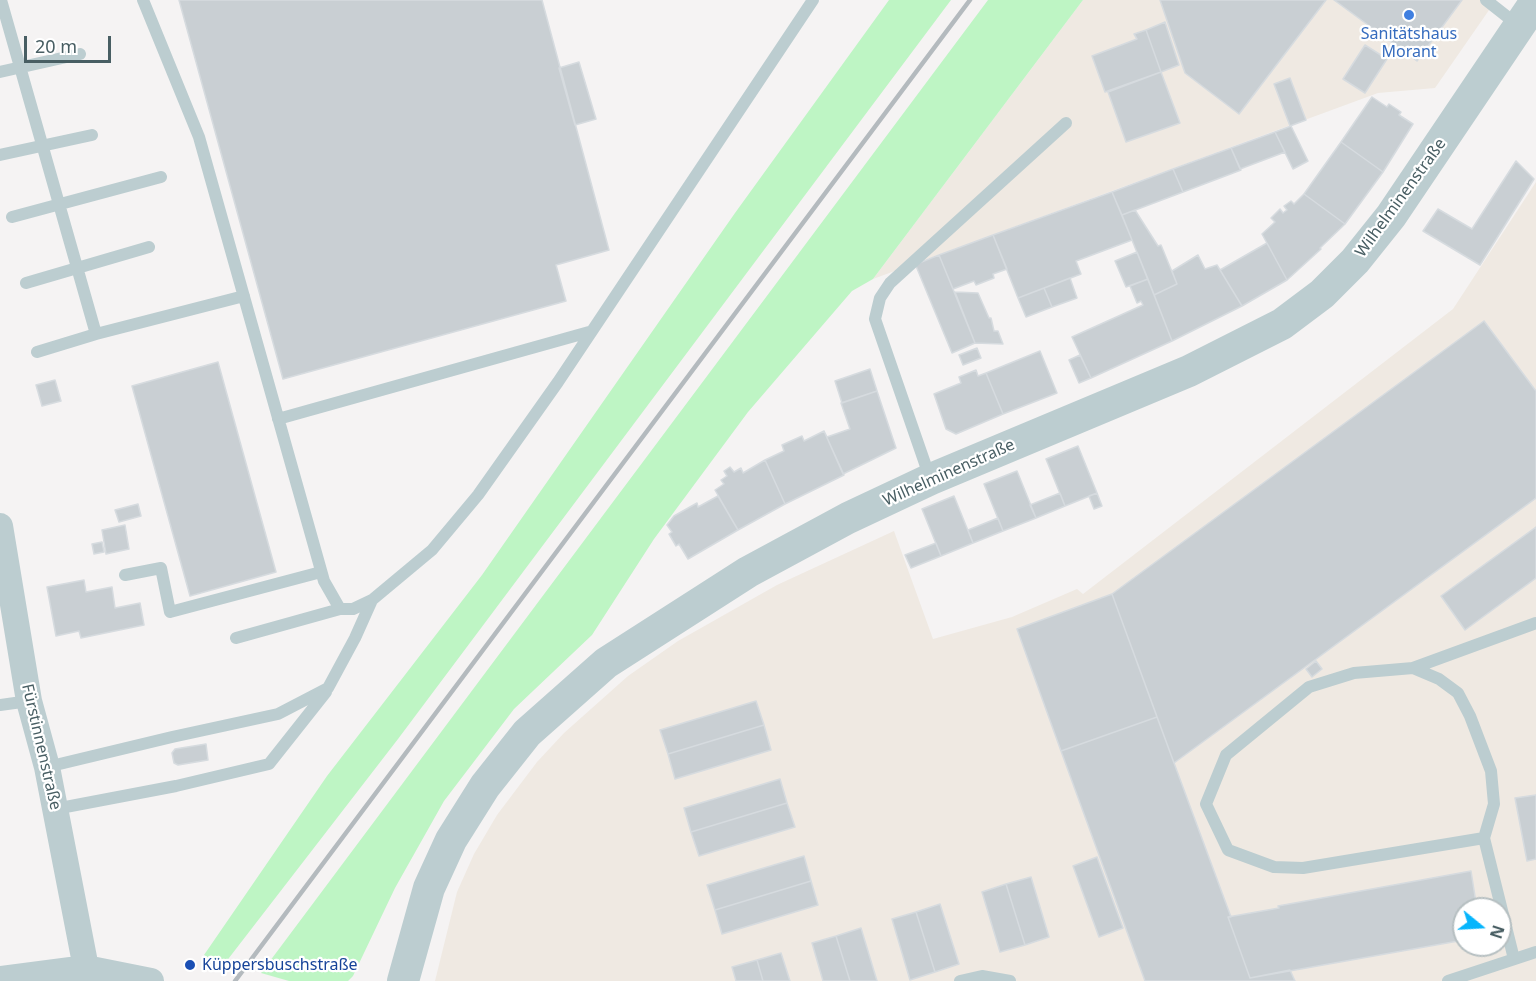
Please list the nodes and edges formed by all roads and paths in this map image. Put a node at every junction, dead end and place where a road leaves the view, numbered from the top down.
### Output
1 (1, 0) edge
2 (143, 0) edge
3 (813, 0) edge
4 (1486, 0) edge
5 (1528, 14) edge
6 (80, 54) dead end
7 (20, 68) junction
8 (0, 72) edge
9 (1066, 123) dead end
10 (92, 135) dead end
11 (42, 146) junction
12 (0, 155) edge
13 (161, 177) dead end
14 (58, 204) junction
15 (12, 218) dead end
16 (148, 247) dead end
17 (77, 267) junction
18 (26, 282) dead end
19 (244, 296) junction
20 (589, 332) junction
21 (96, 334) junction
22 (37, 352) dead end
23 (278, 419) junction
24 (931, 479) junction
25 (0, 526) edge
26 (321, 572) junction
27 (124, 575) dead end
28 (372, 600) junction
29 (340, 609) junction
30 (1536, 623) edge
31 (236, 638) dead end
32 (1413, 668) junction
33 (328, 688) junction
34 (29, 701) junction
35 (0, 705) edge
36 (46, 767) junction
37 (55, 809) junction
38 (1484, 838) junction
39 (1536, 952) edge
40 (1514, 959) junction
41 (86, 968) junction
42 (0, 979) edge
43 (151, 981) edge
44 (403, 981) edge
45 (960, 981) edge
46 (1010, 981) edge
47 (1448, 981) edge

1 - 7 lane
2 - 19 lane
3 - 20 lane
4 - 5 lane
5 - 24 street, Wilhelminenstraße
6 - 7 lane
7 - 8 lane
7 - 11 lane
9 - 24 lane
10 - 11 lane
11 - 12 lane
11 - 14 lane
13 - 14 lane
14 - 15 lane
14 - 17 lane
16 - 17 lane
17 - 18 lane
17 - 21 lane
19 - 21 lane
19 - 23 lane
20 - 23 lane
20 - 28 lane
21 - 22 lane
23 - 26 lane
24 - 44 street, Wilhelminenstraße
25 - 34 street, Fürstinnenstraße
26 - 27 lane
26 - 29 lane
28 - 29 lane
28 - 33 lane
29 - 31 lane
30 - 32 lane
32 - 38 lane
32 - 38 lane
33 - 36 lane
33 - 37 lane
34 - 35 lane
34 - 36 street, Fürstinnenstraße
36 - 37 street, Fürstinnenstraße
37 - 41 street, Fürstinnenstraße
38 - 40 lane
39 - 40 lane
40 - 47 lane
41 - 42 street
41 - 43 street
45 - 46 lane

